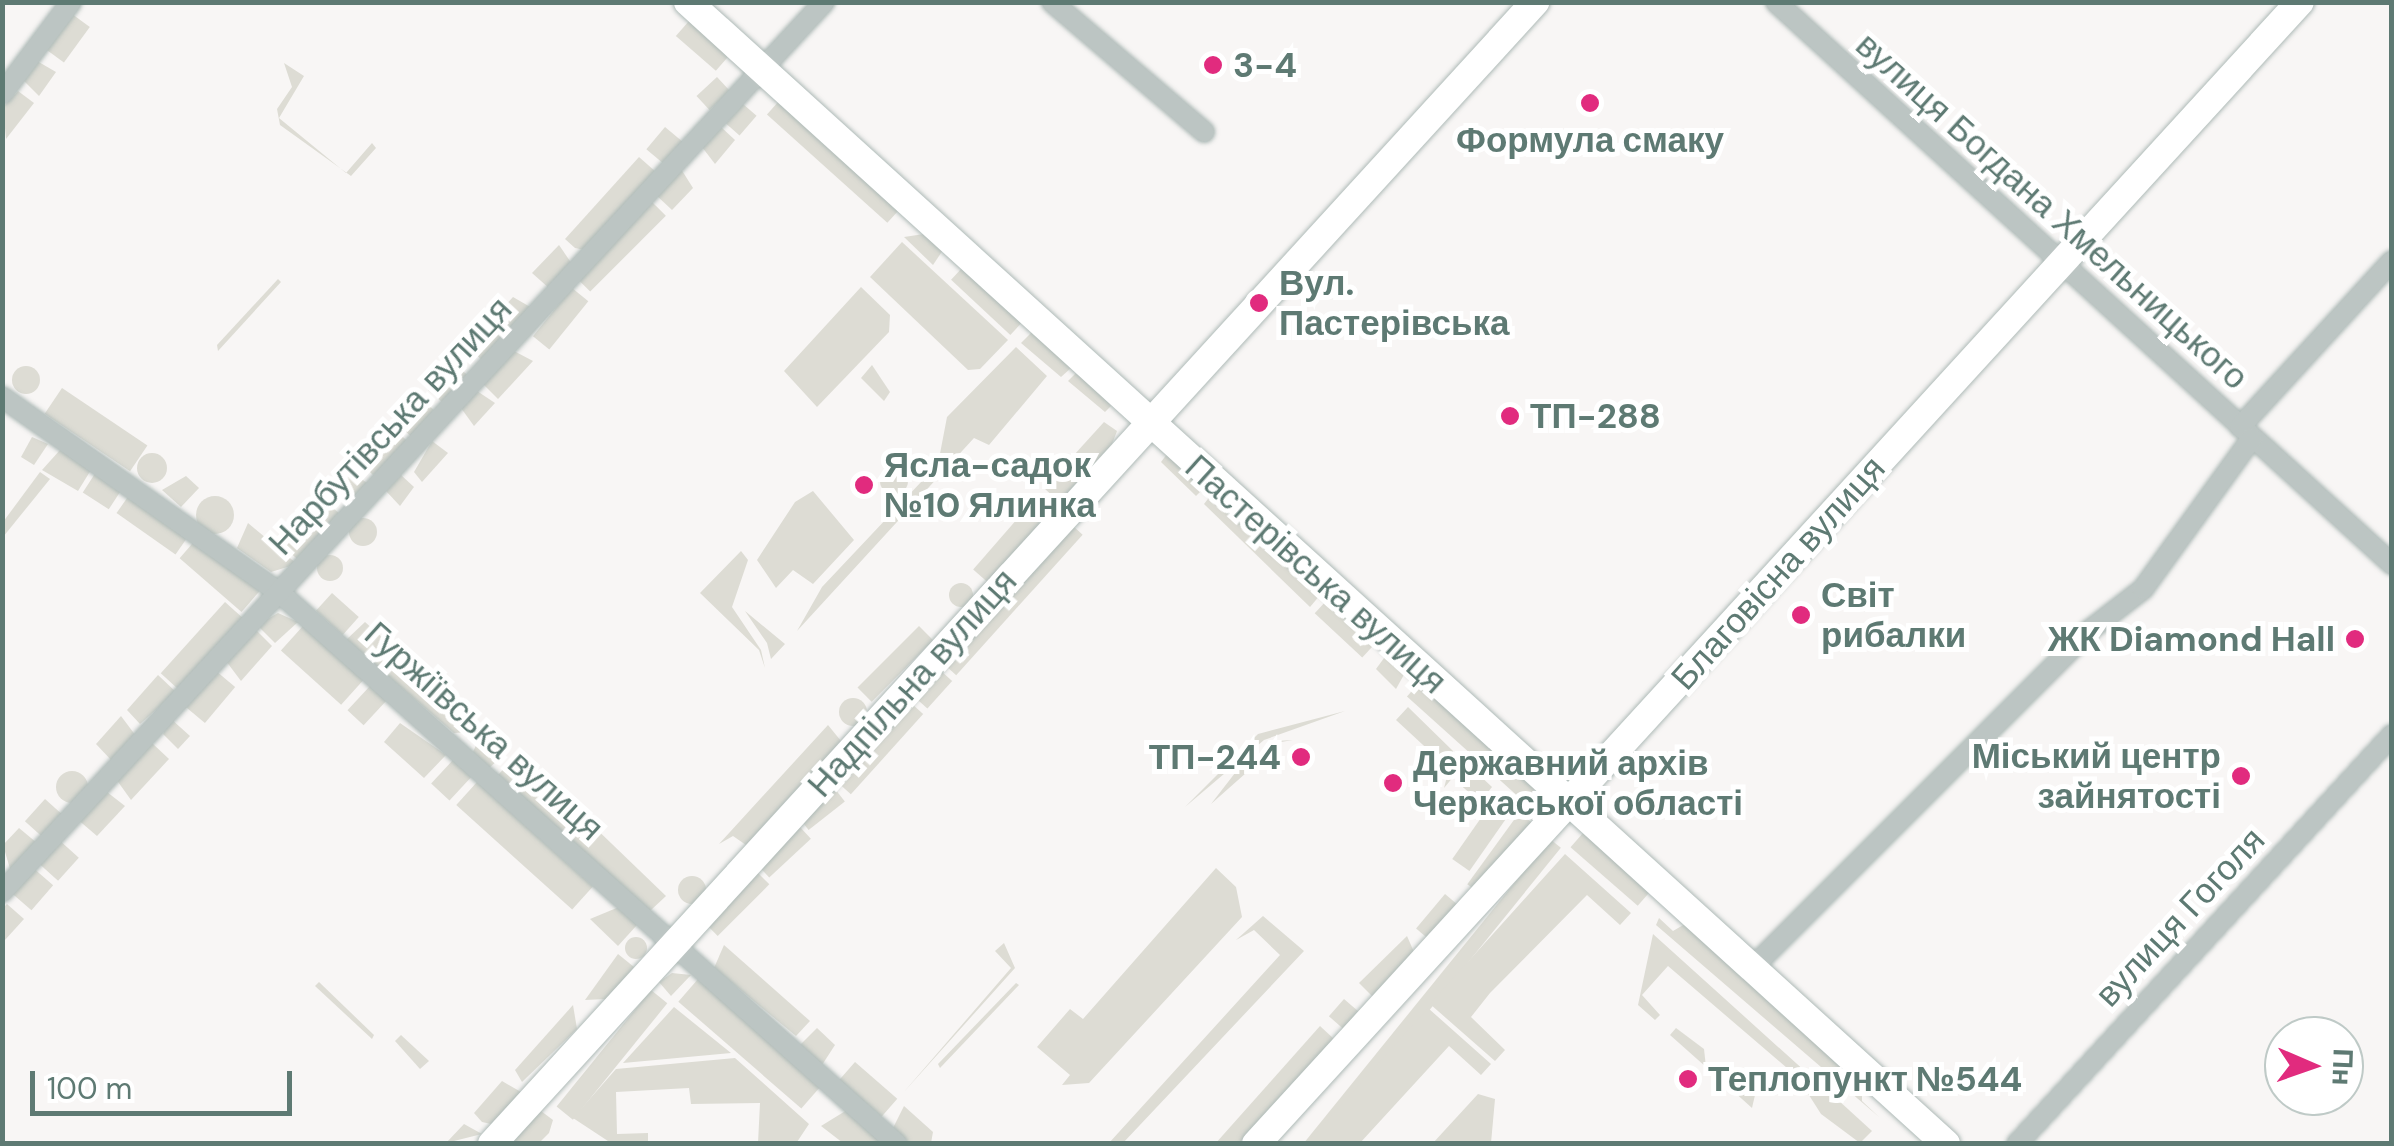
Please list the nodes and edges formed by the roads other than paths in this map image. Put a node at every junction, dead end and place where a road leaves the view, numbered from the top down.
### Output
1 (71, 2) edge
2 (688, 2) edge
3 (824, 2) edge
4 (1052, 2) edge
5 (1534, 2) edge
6 (1776, 2) edge
7 (2300, 2) edge
8 (762, 70) junction
9 (2, 94) edge
10 (1204, 132) dead end
11 (2392, 260) edge
12 (2062, 262) junction
13 (2, 397) edge
14 (1148, 423) junction
15 (2246, 432) junction
16 (2392, 564) edge
17 (280, 593) junction
18 (2392, 735) edge
19 (1568, 802) junction
20 (2, 892) edge
21 (674, 944) junction
22 (1752, 968) junction
23 (492, 1144) edge
24 (898, 1144) edge
25 (1256, 1144) edge
26 (1946, 1144) edge
27 (2017, 1144) edge

1 - 9 street
2 - 8 main road, Пастерівська вулиця
3 - 8 street, Нарбутівська вулиця
4 - 10 street
5 - 14 main road, Надпільна вулиця
6 - 12 street, вулиця Богдана Хмельницького
7 - 12 main road, Благовісна вулиця
8 - 14 main road, Пастерівська вулиця
8 - 17 street, Нарбутівська вулиця
11 - 15 street, вулиця Богдана Хмельницького
12 - 15 street, вулиця Богдана Хмельницького
12 - 19 main road, Благовісна вулиця
13 - 17 street, Гуржіївська вулиця
14 - 19 main road, Пастерівська вулиця
14 - 21 main road, Надпільна вулиця
15 - 16 street, вулиця Богдана Хмельницького
15 - 22 street
17 - 20 street, Нарбутівська вулиця
17 - 21 street, Гуржіївська вулиця
18 - 27 street, вулиця Гоголя
19 - 22 main road, Пастерівська вулиця
19 - 25 main road, Благовісна вулиця
21 - 23 main road, Надпільна вулиця
21 - 24 street, Гуржіївська вулиця
22 - 26 main road, Пастерівська вулиця

